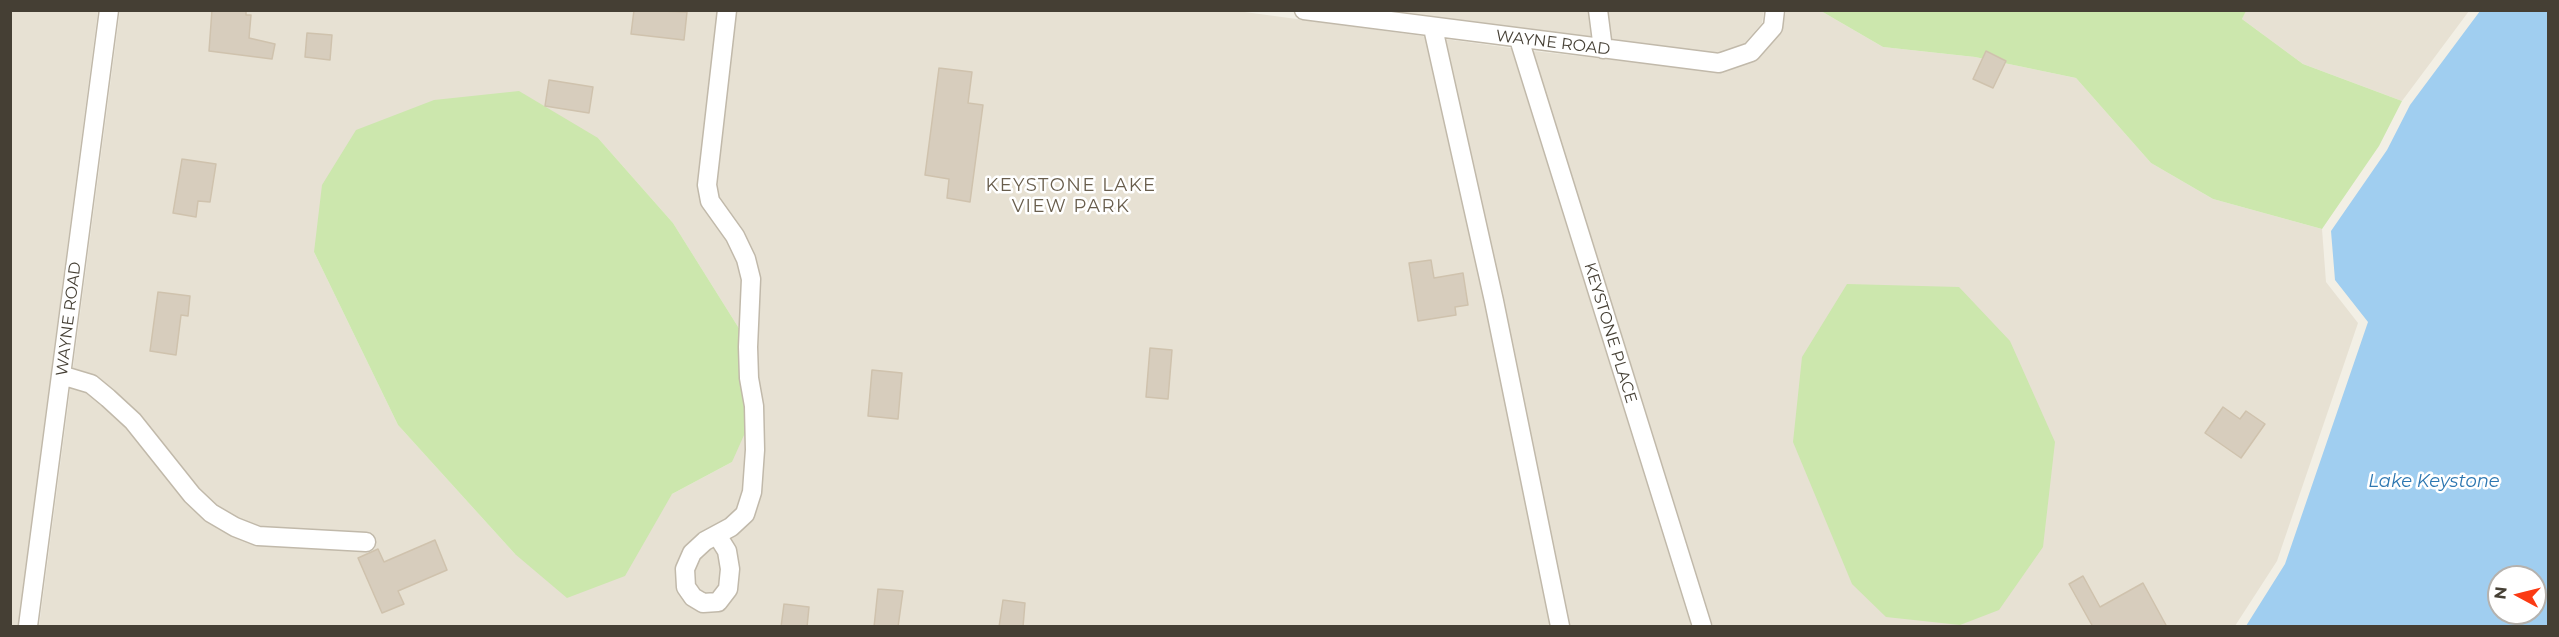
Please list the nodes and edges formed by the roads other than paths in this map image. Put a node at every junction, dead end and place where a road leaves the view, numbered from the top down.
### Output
1 (108, 10) edge
2 (727, 10) edge
3 (1304, 10) edge
4 (1598, 10) edge
5 (1775, 10) edge
6 (1433, 28) junction
7 (1519, 39) junction
8 (1603, 49) junction
9 (61, 375) junction
10 (717, 536) dead end
11 (366, 542) dead end
12 (28, 627) edge
13 (1560, 627) edge
14 (1702, 627) edge

1 - 9 street, WAYNE ROAD
2 - 10 street
3 - 6 street, WAYNE ROAD
4 - 8 street
5 - 8 street, WAYNE ROAD
6 - 7 street, WAYNE ROAD
6 - 13 street
7 - 8 street, WAYNE ROAD
7 - 14 street, KEYSTONE PLACE
9 - 11 street
9 - 12 street, WAYNE ROAD

